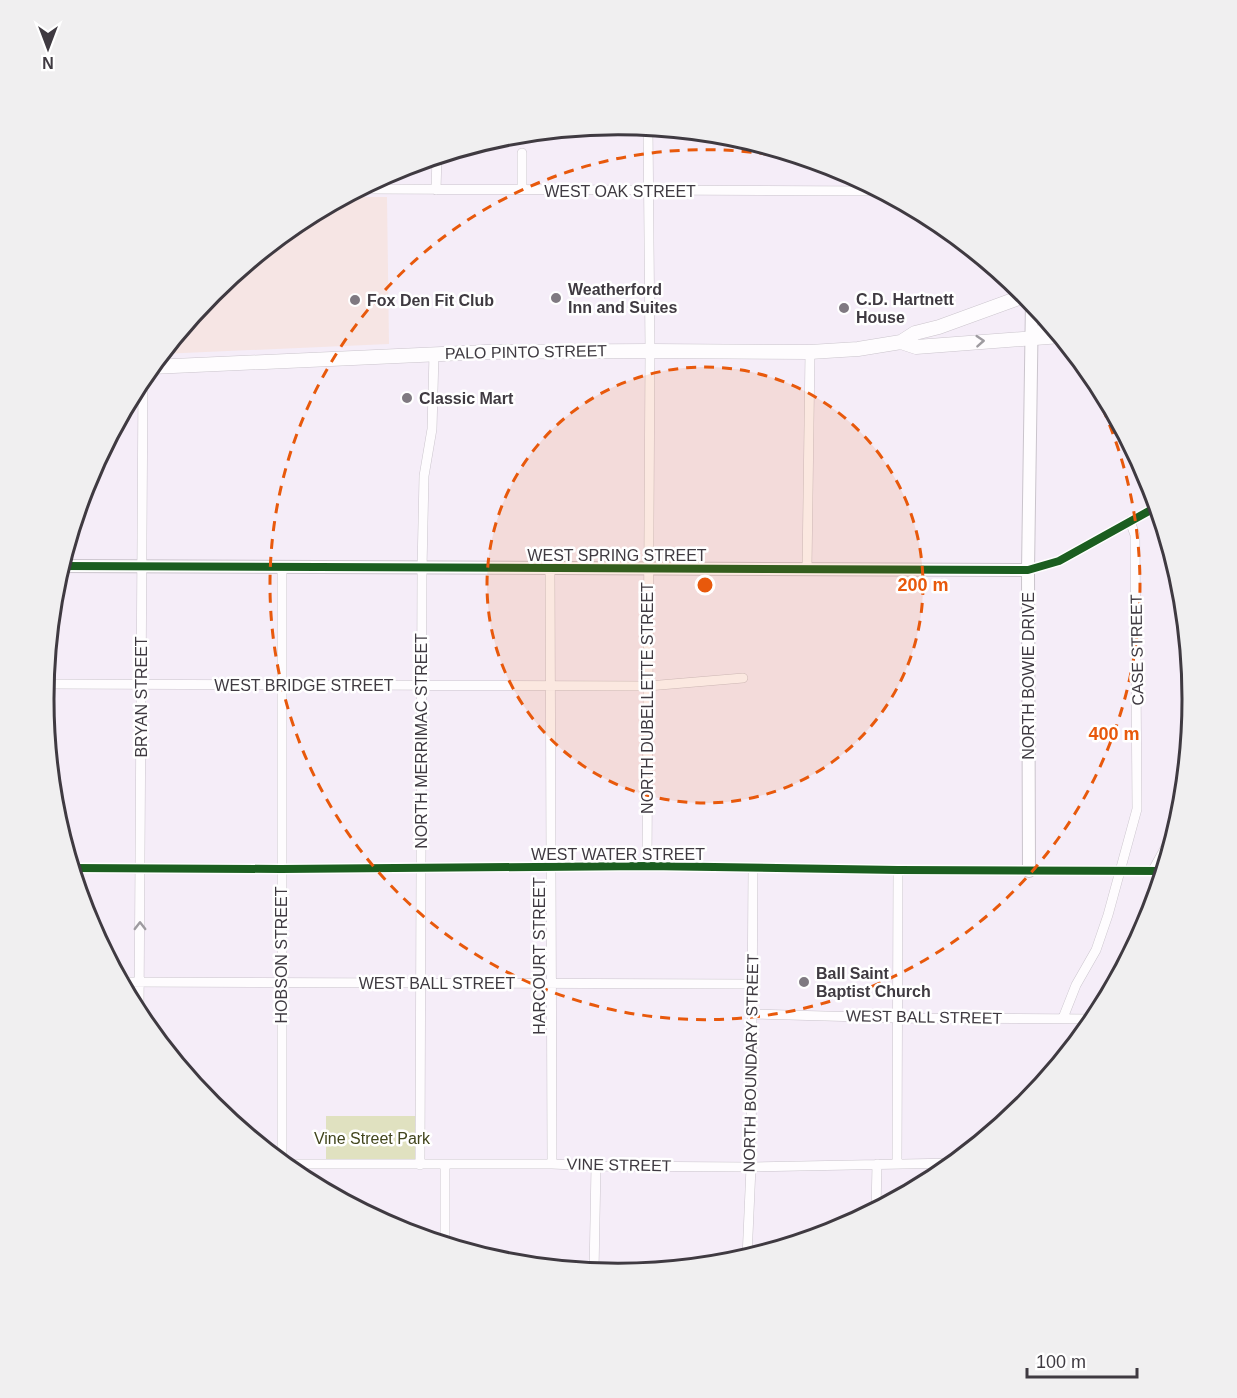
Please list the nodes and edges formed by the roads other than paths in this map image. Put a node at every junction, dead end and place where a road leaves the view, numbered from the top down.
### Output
1 (648, 136) edge
2 (522, 153) dead end
3 (437, 164) edge
4 (377, 189) edge
5 (436, 190) junction
6 (522, 190) junction
7 (649, 191) junction
8 (864, 191) edge
9 (1017, 299) edge
10 (1032, 315) edge
11 (1044, 329) edge
12 (939, 335) junction
13 (1051, 336) edge
14 (1032, 337) junction
15 (650, 351) junction
16 (810, 352) junction
17 (434, 354) junction
18 (163, 366) edge
19 (143, 396) edge
20 (1150, 510) edge
21 (1130, 521) junction
22 (70, 566) edge
23 (282, 566) junction
24 (141, 567) junction
25 (550, 568) junction
26 (422, 569) junction
27 (647, 569) junction
28 (807, 569) junction
29 (1028, 570) junction
30 (743, 678) dead end
31 (54, 684) edge
32 (141, 684) junction
33 (281, 684) junction
34 (552, 685) junction
35 (421, 686) junction
36 (648, 686) junction
37 (1160, 857) edge
38 (647, 866) junction
39 (552, 867) junction
40 (80, 868) edge
41 (421, 868) junction
42 (140, 869) junction
43 (281, 869) junction
44 (753, 869) junction
45 (898, 870) junction
46 (1153, 870) junction
47 (1156, 870) edge
48 (1029, 871) junction
49 (1120, 872) junction
50 (131, 982) edge
51 (140, 982) junction
52 (281, 982) junction
53 (421, 983) junction
54 (553, 983) junction
55 (752, 984) junction
56 (140, 997) edge
57 (751, 1014) junction
58 (897, 1018) junction
59 (1063, 1018) junction
60 (1084, 1019) edge
61 (283, 1153) edge
62 (897, 1163) junction
63 (939, 1163) edge
64 (299, 1164) edge
65 (552, 1164) junction
66 (877, 1164) junction
67 (420, 1165) junction
68 (445, 1165) junction
69 (596, 1166) junction
70 (751, 1167) junction
71 (876, 1201) edge
72 (445, 1236) edge
73 (747, 1248) edge
74 (594, 1263) edge

1 - 7 street, NORTH DUBELLETTE STREET
2 - 6 street
3 - 5 street
4 - 5 street, WEST OAK STREET
5 - 6 street, WEST OAK STREET
6 - 7 street, WEST OAK STREET
7 - 8 street, WEST OAK STREET
7 - 15 street, NORTH DUBELLETTE STREET
9 - 12 main road, PALO PINTO STREET
10 - 14 street, NORTH BOWIE DRIVE
11 - 14 street
12 -> 14 main road, PALO PINTO STREET
12 - 16 main road, PALO PINTO STREET
13 - 14 main road, PALO PINTO STREET
14 - 29 street, NORTH BOWIE DRIVE
15 - 16 main road, PALO PINTO STREET
15 - 17 main road, PALO PINTO STREET
15 - 27 street, NORTH DUBELLETTE STREET
16 - 28 street
17 - 18 main road, PALO PINTO STREET
17 - 26 street, NORTH MERRIMAC STREET
19 - 24 street, BRYAN STREET
20 - 21 street, WEST SPRING STREET
21 - 29 street, WEST SPRING STREET
21 - 49 street, CASE STREET
22 - 24 street, WEST SPRING STREET
23 - 24 street, WEST SPRING STREET
23 - 26 street, WEST SPRING STREET
23 - 33 street, HOBSON STREET
24 - 32 street, BRYAN STREET
25 - 26 street, WEST SPRING STREET
25 - 27 street, WEST SPRING STREET
25 - 34 street, HARCOURT STREET
26 - 35 street, NORTH MERRIMAC STREET
27 - 28 street, WEST SPRING STREET
27 - 36 street, NORTH DUBELLETTE STREET
28 - 29 street, WEST SPRING STREET
29 - 48 street, NORTH BOWIE DRIVE
30 - 36 street, WEST BRIDGE STREET
31 - 32 street, WEST BRIDGE STREET
32 - 33 street, WEST BRIDGE STREET
32 - 42 street, BRYAN STREET
33 - 35 street, WEST BRIDGE STREET
33 - 43 street, HOBSON STREET
34 - 35 street, WEST BRIDGE STREET
34 - 36 street, WEST BRIDGE STREET
34 - 39 street, HARCOURT STREET
35 - 41 street, NORTH MERRIMAC STREET
36 - 38 street, NORTH DUBELLETTE STREET
37 - 46 street
38 - 39 street, WEST WATER STREET
38 - 44 street, WEST WATER STREET
39 - 41 street, WEST WATER STREET
39 - 54 street, HARCOURT STREET
40 - 42 street, WEST WATER STREET
41 - 43 street, WEST WATER STREET
41 - 53 street, NORTH MERRIMAC STREET
42 - 43 street, WEST WATER STREET
51 -> 42 street, BRYAN STREET
43 - 52 street, HOBSON STREET
44 - 45 street, WEST WATER STREET
44 - 55 street, NORTH BOUNDARY STREET
45 - 48 street, WEST WATER STREET
45 - 58 street
46 - 47 street, WEST WATER STREET
46 - 49 street, WEST WATER STREET
48 - 49 street, WEST WATER STREET
49 - 59 street, CASE STREET
50 - 51 street, WEST BALL STREET
51 - 52 street, WEST BALL STREET
51 - 56 street, BRYAN STREET
52 - 53 street, WEST BALL STREET
52 - 61 street, HOBSON STREET
53 - 54 street, WEST BALL STREET
53 - 67 street, NORTH MERRIMAC STREET
54 - 55 street, WEST BALL STREET
54 - 65 street, HARCOURT STREET
55 - 57 street, NORTH BOUNDARY STREET
57 - 58 street, WEST BALL STREET
57 - 70 street, NORTH BOUNDARY STREET
58 - 59 street, WEST BALL STREET
58 - 62 street
59 - 60 street, WEST BALL STREET
62 - 63 street, VINE STREET
62 - 66 street, VINE STREET
64 - 67 street, VINE STREET
65 - 68 street, VINE STREET
65 - 69 street, VINE STREET
66 - 70 street, VINE STREET
66 - 71 street
67 - 68 street, VINE STREET
68 - 72 street
69 - 70 street, VINE STREET
69 - 74 street
70 - 73 street, NORTH BOUNDARY STREET

